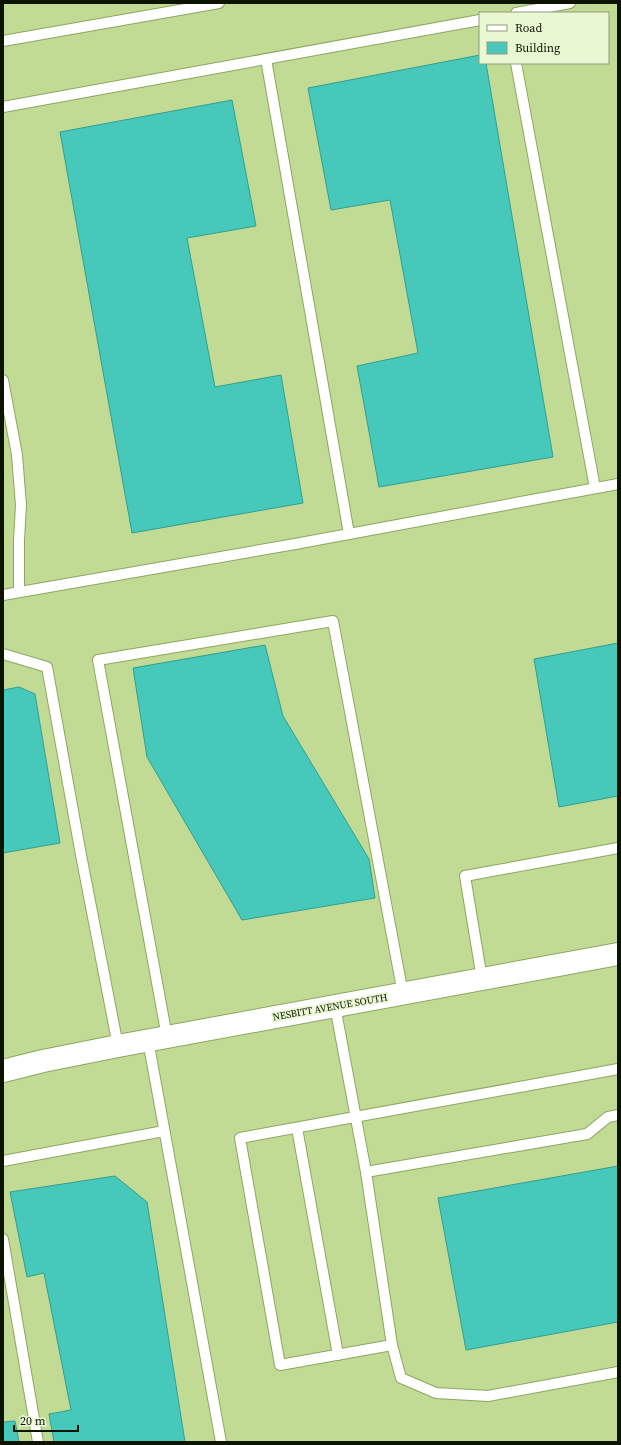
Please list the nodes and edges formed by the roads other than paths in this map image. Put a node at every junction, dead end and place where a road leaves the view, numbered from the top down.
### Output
1 (219, 3) edge
2 (570, 3) edge
3 (521, 12) edge
4 (479, 20) edge
5 (3, 41) edge
6 (266, 59) junction
7 (516, 64) edge
8 (3, 107) edge
9 (3, 380) edge
10 (618, 484) edge
11 (596, 488) junction
12 (349, 534) junction
13 (19, 592) junction
14 (3, 595) edge
15 (3, 654) edge
16 (618, 848) edge
17 (618, 954) edge
18 (482, 979) junction
19 (403, 994) junction
20 (335, 1006) junction
21 (157, 1039) junction
22 (118, 1046) junction
23 (43, 1061) junction
24 (3, 1066) edge
25 (618, 1069) edge
26 (3, 1071) edge
27 (618, 1115) edge
28 (356, 1117) junction
29 (297, 1128) junction
30 (164, 1131) junction
31 (3, 1160) edge
32 (366, 1172) junction
33 (3, 1239) edge
34 (392, 1345) junction
35 (338, 1355) junction
36 (618, 1372) edge
37 (38, 1442) edge
38 (221, 1442) edge

1 - 5 lane
2 - 3 lane
4 - 6 lane
6 - 8 lane
6 - 12 lane
7 - 11 lane
9 - 13 lane
10 - 11 lane
11 - 12 lane
12 - 13 lane
13 - 14 lane
15 - 22 lane
16 - 18 lane
17 - 18 street, NESBITT AVENUE SOUTH
18 - 19 street, NESBITT AVENUE SOUTH
19 - 20 street, NESBITT AVENUE SOUTH
19 - 21 lane
20 - 21 street, NESBITT AVENUE SOUTH
20 - 28 lane
21 - 22 street, NESBITT AVENUE SOUTH
21 - 30 lane
22 - 23 street, NESBITT AVENUE SOUTH
23 - 24 street, NESBITT AVENUE SOUTH
23 - 26 street, NESBITT AVENUE SOUTH
25 - 28 lane
27 - 32 lane
28 - 29 lane
28 - 32 lane
29 - 35 lane
29 - 35 lane
30 - 31 lane
30 - 38 lane
32 - 34 lane
33 - 37 lane
34 - 35 lane
34 - 36 lane

